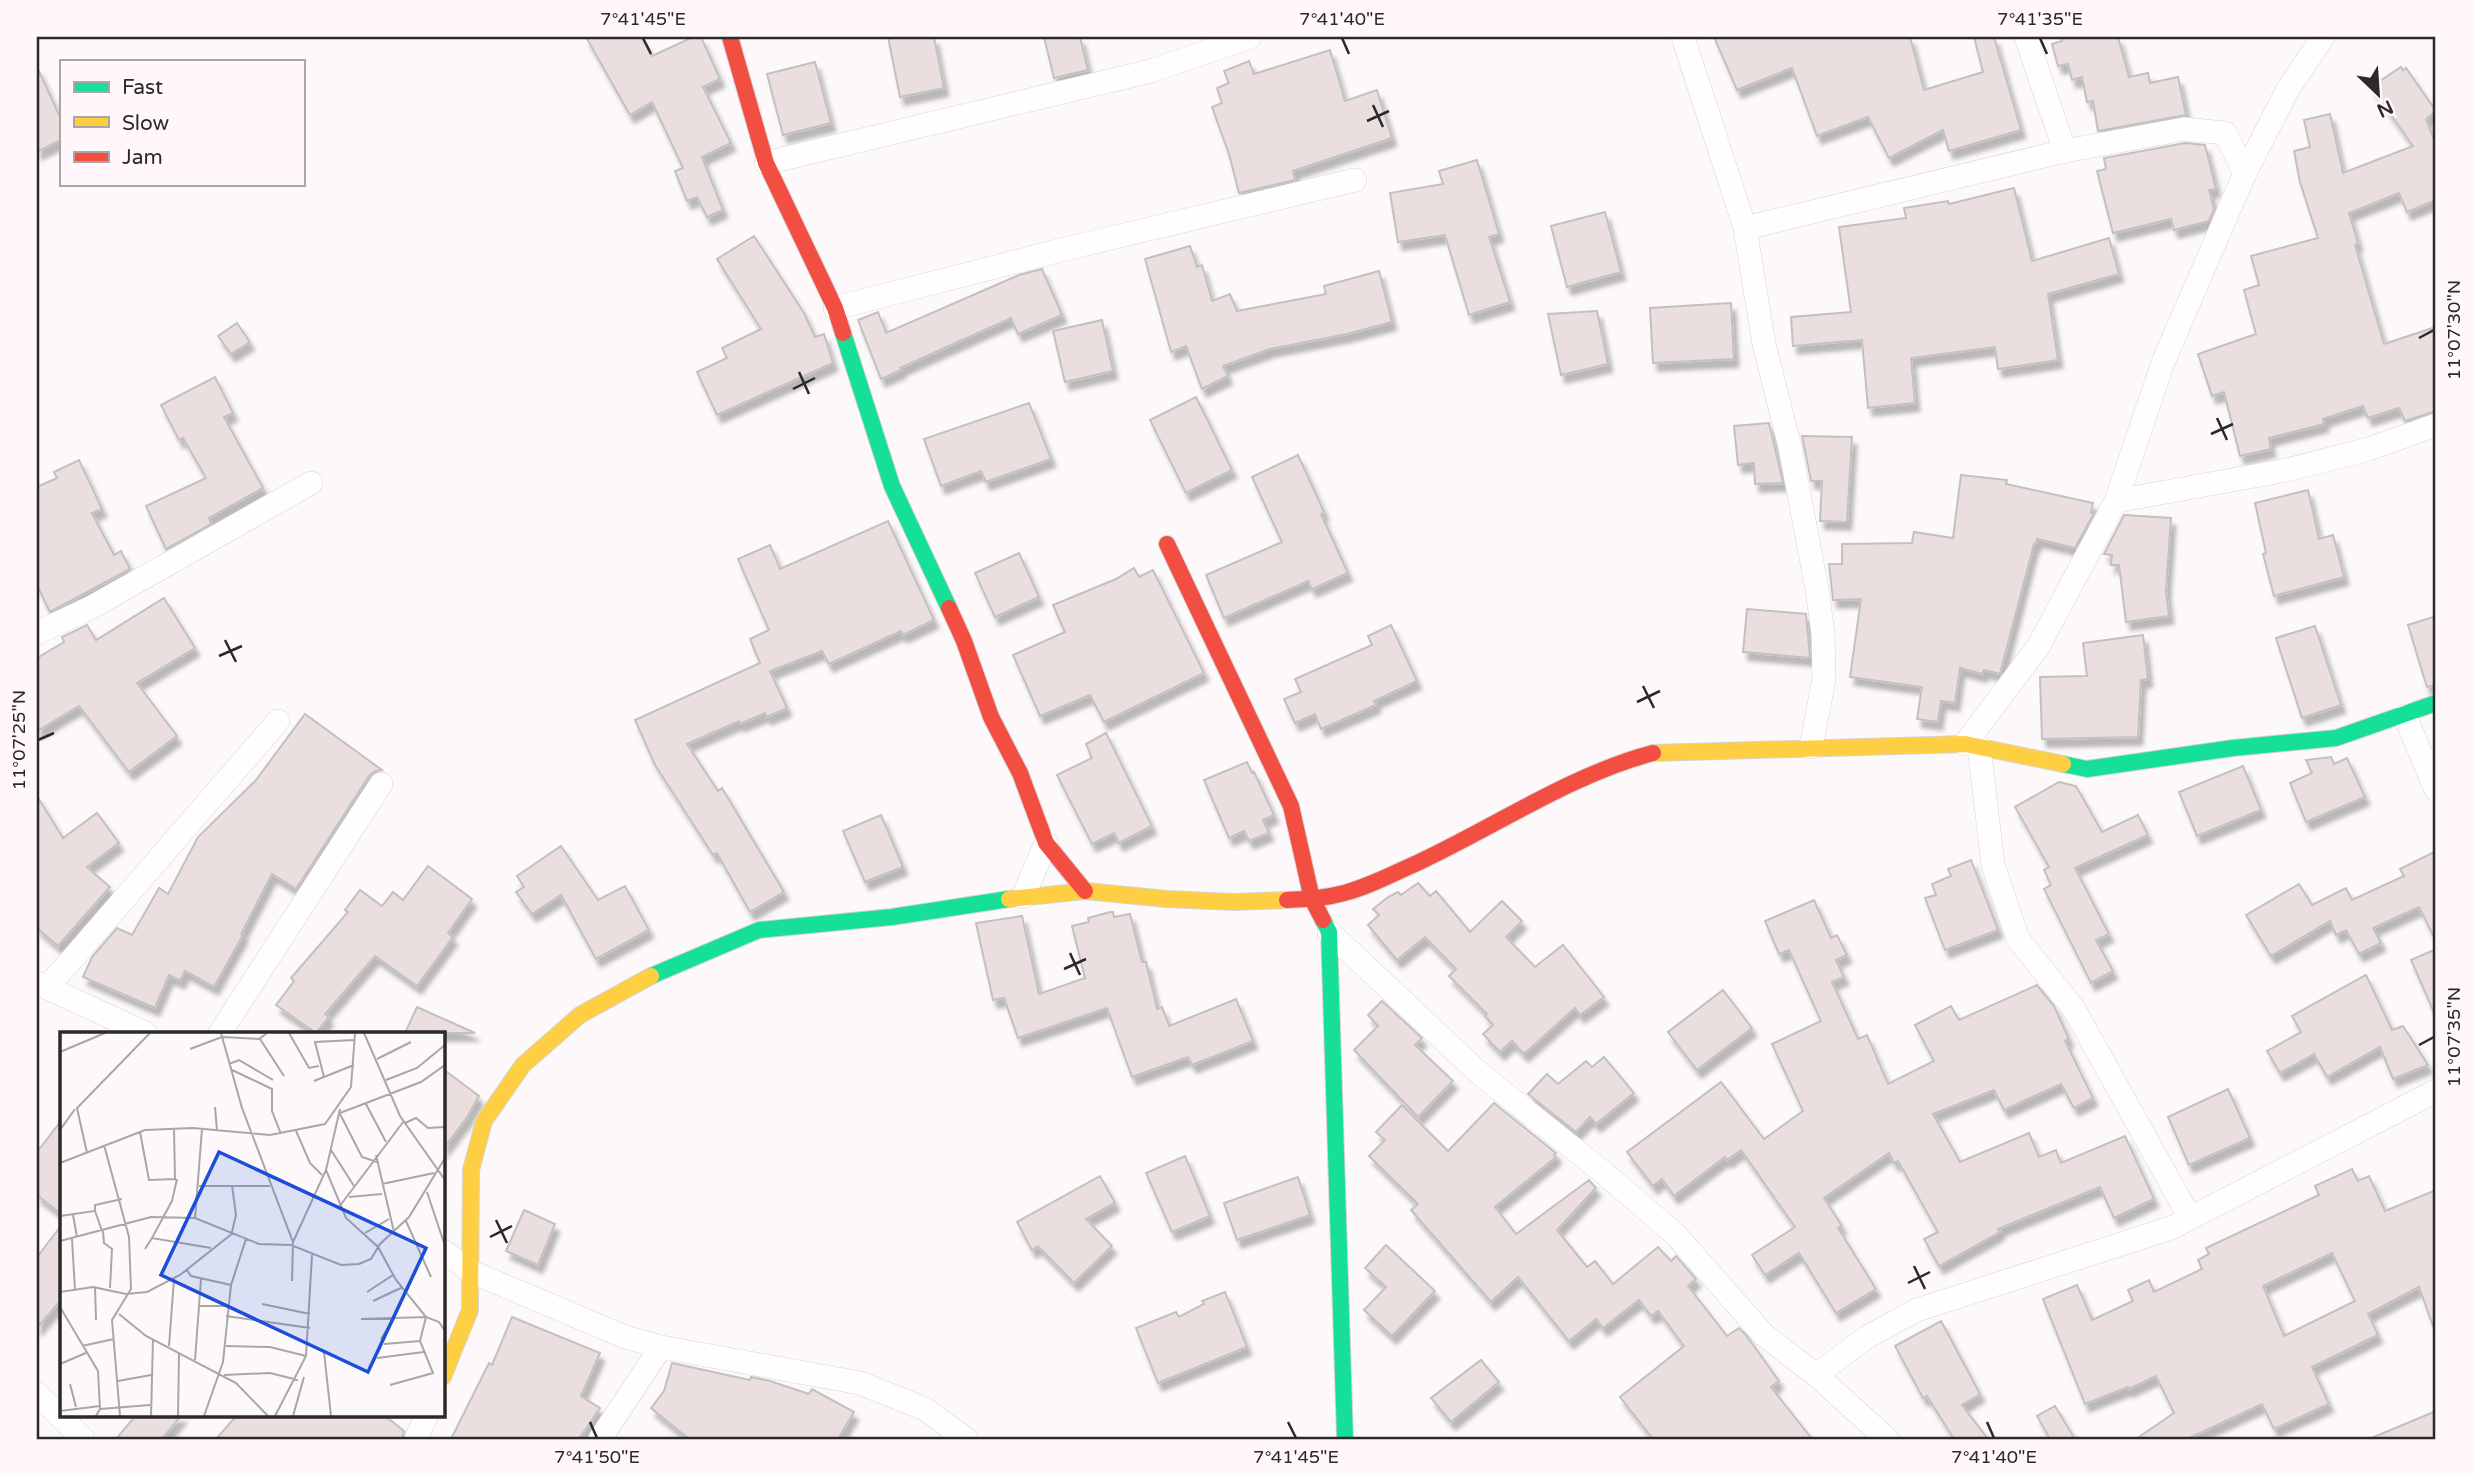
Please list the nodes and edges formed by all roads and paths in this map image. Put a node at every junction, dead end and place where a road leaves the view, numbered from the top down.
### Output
1 (730, 37) edge
2 (1250, 37) edge
3 (1683, 37) edge
4 (2026, 37) edge
5 (2323, 37) edge
6 (2065, 150) junction
7 (766, 163) junction
8 (2245, 173) junction
9 (1354, 180) dead end
10 (1745, 228) junction
11 (835, 308) junction
12 (2436, 425) edge
13 (311, 483) dead end
14 (2116, 501) junction
15 (1167, 544) dead end
16 (37, 633) edge
17 (2436, 704) edge
18 (2405, 716) junction
19 (278, 721) dead end
20 (1972, 746) junction
21 (1811, 747) junction
22 (381, 784) dead end
23 (2436, 790) edge
24 (1046, 843) junction
25 (1085, 891) junction
26 (1023, 897) junction
27 (1312, 899) junction
28 (1329, 932) junction
29 (42, 986) edge
30 (143, 1032) edge
31 (221, 1032) edge
32 (2436, 1091) edge
33 (2190, 1218) junction
34 (444, 1252) edge
35 (472, 1272) junction
36 (661, 1347) junction
37 (444, 1375) edge
38 (1816, 1375) junction
39 (37, 1394) edge
40 (427, 1416) edge
41 (83, 1439) edge
42 (416, 1439) edge
43 (600, 1439) edge
44 (966, 1439) edge
45 (1345, 1439) edge
46 (1887, 1439) edge

1 - 7 street
2 - 7 street
3 - 10 street
4 - 6 street
5 - 8 street
6 - 8 street
6 - 10 street
7 - 11 street
8 - 14 street
9 - 11 street
10 - 21 street
11 - 24 street
12 - 14 street
13 - 16 street
14 - 20 street
15 - 27 street
17 - 18 street
18 - 20 street
18 - 23 street
19 - 29 street
20 - 21 street
20 - 33 street
21 - 27 street
22 - 31 street
24 - 25 street
24 - 26 street
25 - 26 street
25 - 27 street
26 - 35 street
27 - 28 street
28 - 38 street
28 - 45 street
29 - 30 street
32 - 33 street
33 - 38 street
34 - 35 street
35 - 36 street
35 - 37 street
36 - 43 street
36 - 44 street
38 - 46 street
39 - 41 street
40 - 42 street

